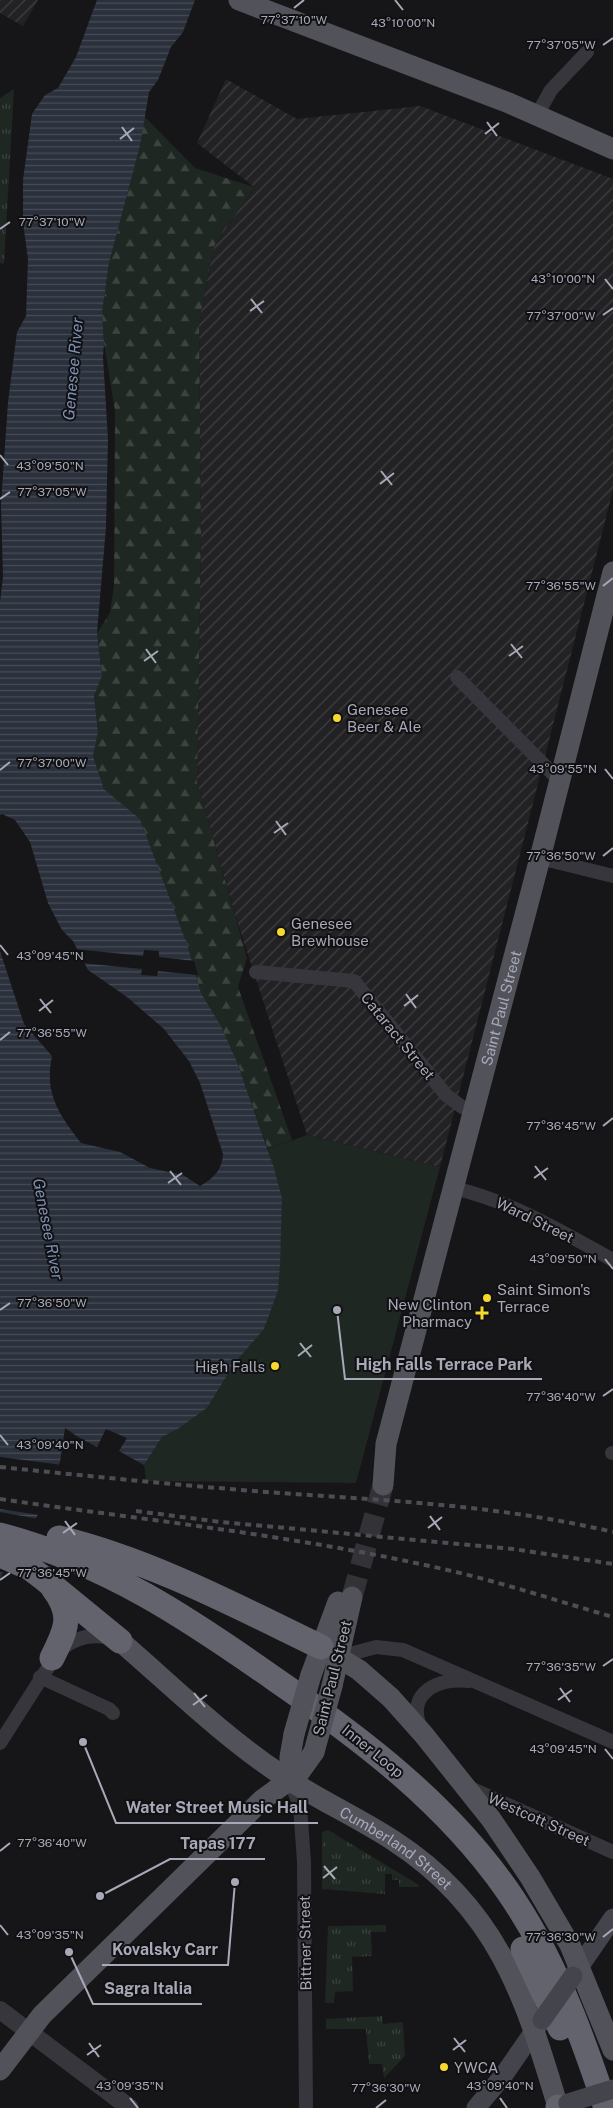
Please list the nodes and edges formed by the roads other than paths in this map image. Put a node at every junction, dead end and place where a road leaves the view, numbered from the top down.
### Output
1 (239, 0) edge
2 (587, 52) dead end
3 (537, 115) junction
4 (613, 149) edge
5 (613, 572) edge
6 (606, 624) edge
7 (457, 677) dead end
8 (559, 780) junction
9 (540, 858) junction
10 (613, 876) edge
11 (256, 972) dead end
12 (473, 1112) junction
13 (454, 1188) junction
14 (613, 1260) edge
15 (376, 1484) tunnel mouth
16 (0, 1526) edge
17 (0, 1535) edge
18 (16, 1550) edge
19 (43, 1578) junction
20 (346, 1596) tunnel mouth
21 (120, 1641) junction
22 (330, 1652) junction
23 (46, 1668) junction
24 (477, 1682) junction
25 (113, 1713) dead end
26 (424, 1735) junction
27 (613, 1742) edge
28 (0, 1744) edge
29 (290, 1781) junction
30 (465, 1786) junction
31 (613, 1852) edge
32 (613, 1918) edge
33 (576, 1971) junction
34 (0, 2010) edge
35 (538, 2025) junction
36 (28, 2031) junction
37 (613, 2050) edge
38 (0, 2070) edge
39 (613, 2089) edge
40 (566, 2107) edge
41 (130, 2108) edge
42 (306, 2108) edge
43 (476, 2108) edge
44 (606, 2108) edge

1 - 3 main road
2 - 3 street
3 - 4 main road
5 - 6 main road, Saint Paul Street
6 - 8 main road, Saint Paul Street
7 - 8 street
8 - 9 main road, Saint Paul Street
9 - 10 street
9 - 12 main road, Saint Paul Street
11 - 12 street, Cataract Street
12 - 13 main road, Saint Paul Street
13 - 14 street, Ward Street
13 - 15 main road, Saint Paul Street
16 - 18 highway
17 - 18 highway, Inner Loop
18 - 19 highway
18 - 22 highway
18 - 40 highway, Inner Loop
18 - 44 highway, Inner Loop
19 - 21 highway
19 - 23 highway
20 - 22 main road, Saint Paul Street
21 - 23 street
21 - 29 main road, Cumberland Street
22 - 24 street
22 - 26 main road
22 - 29 main road, Saint Paul Street, bridge
22 - 29 main road, Saint Paul Street, bridge
23 - 25 street
23 - 28 street
24 - 26 street
24 - 27 street
26 - 30 main road
29 - 35 main road, Cumberland Street
29 - 36 main road, Saint Paul Street
29 - 42 street, Bittner Street
30 - 31 street, Westcott Street
30 - 33 main road
32 - 33 main road
33 - 35 main road, bridge
33 - 37 main road
34 - 36 street
35 - 40 main road, Cumberland Street
35 - 43 main road
36 - 38 main road, Saint Paul Street
36 - 41 street
39 - 40 main road, bridge

